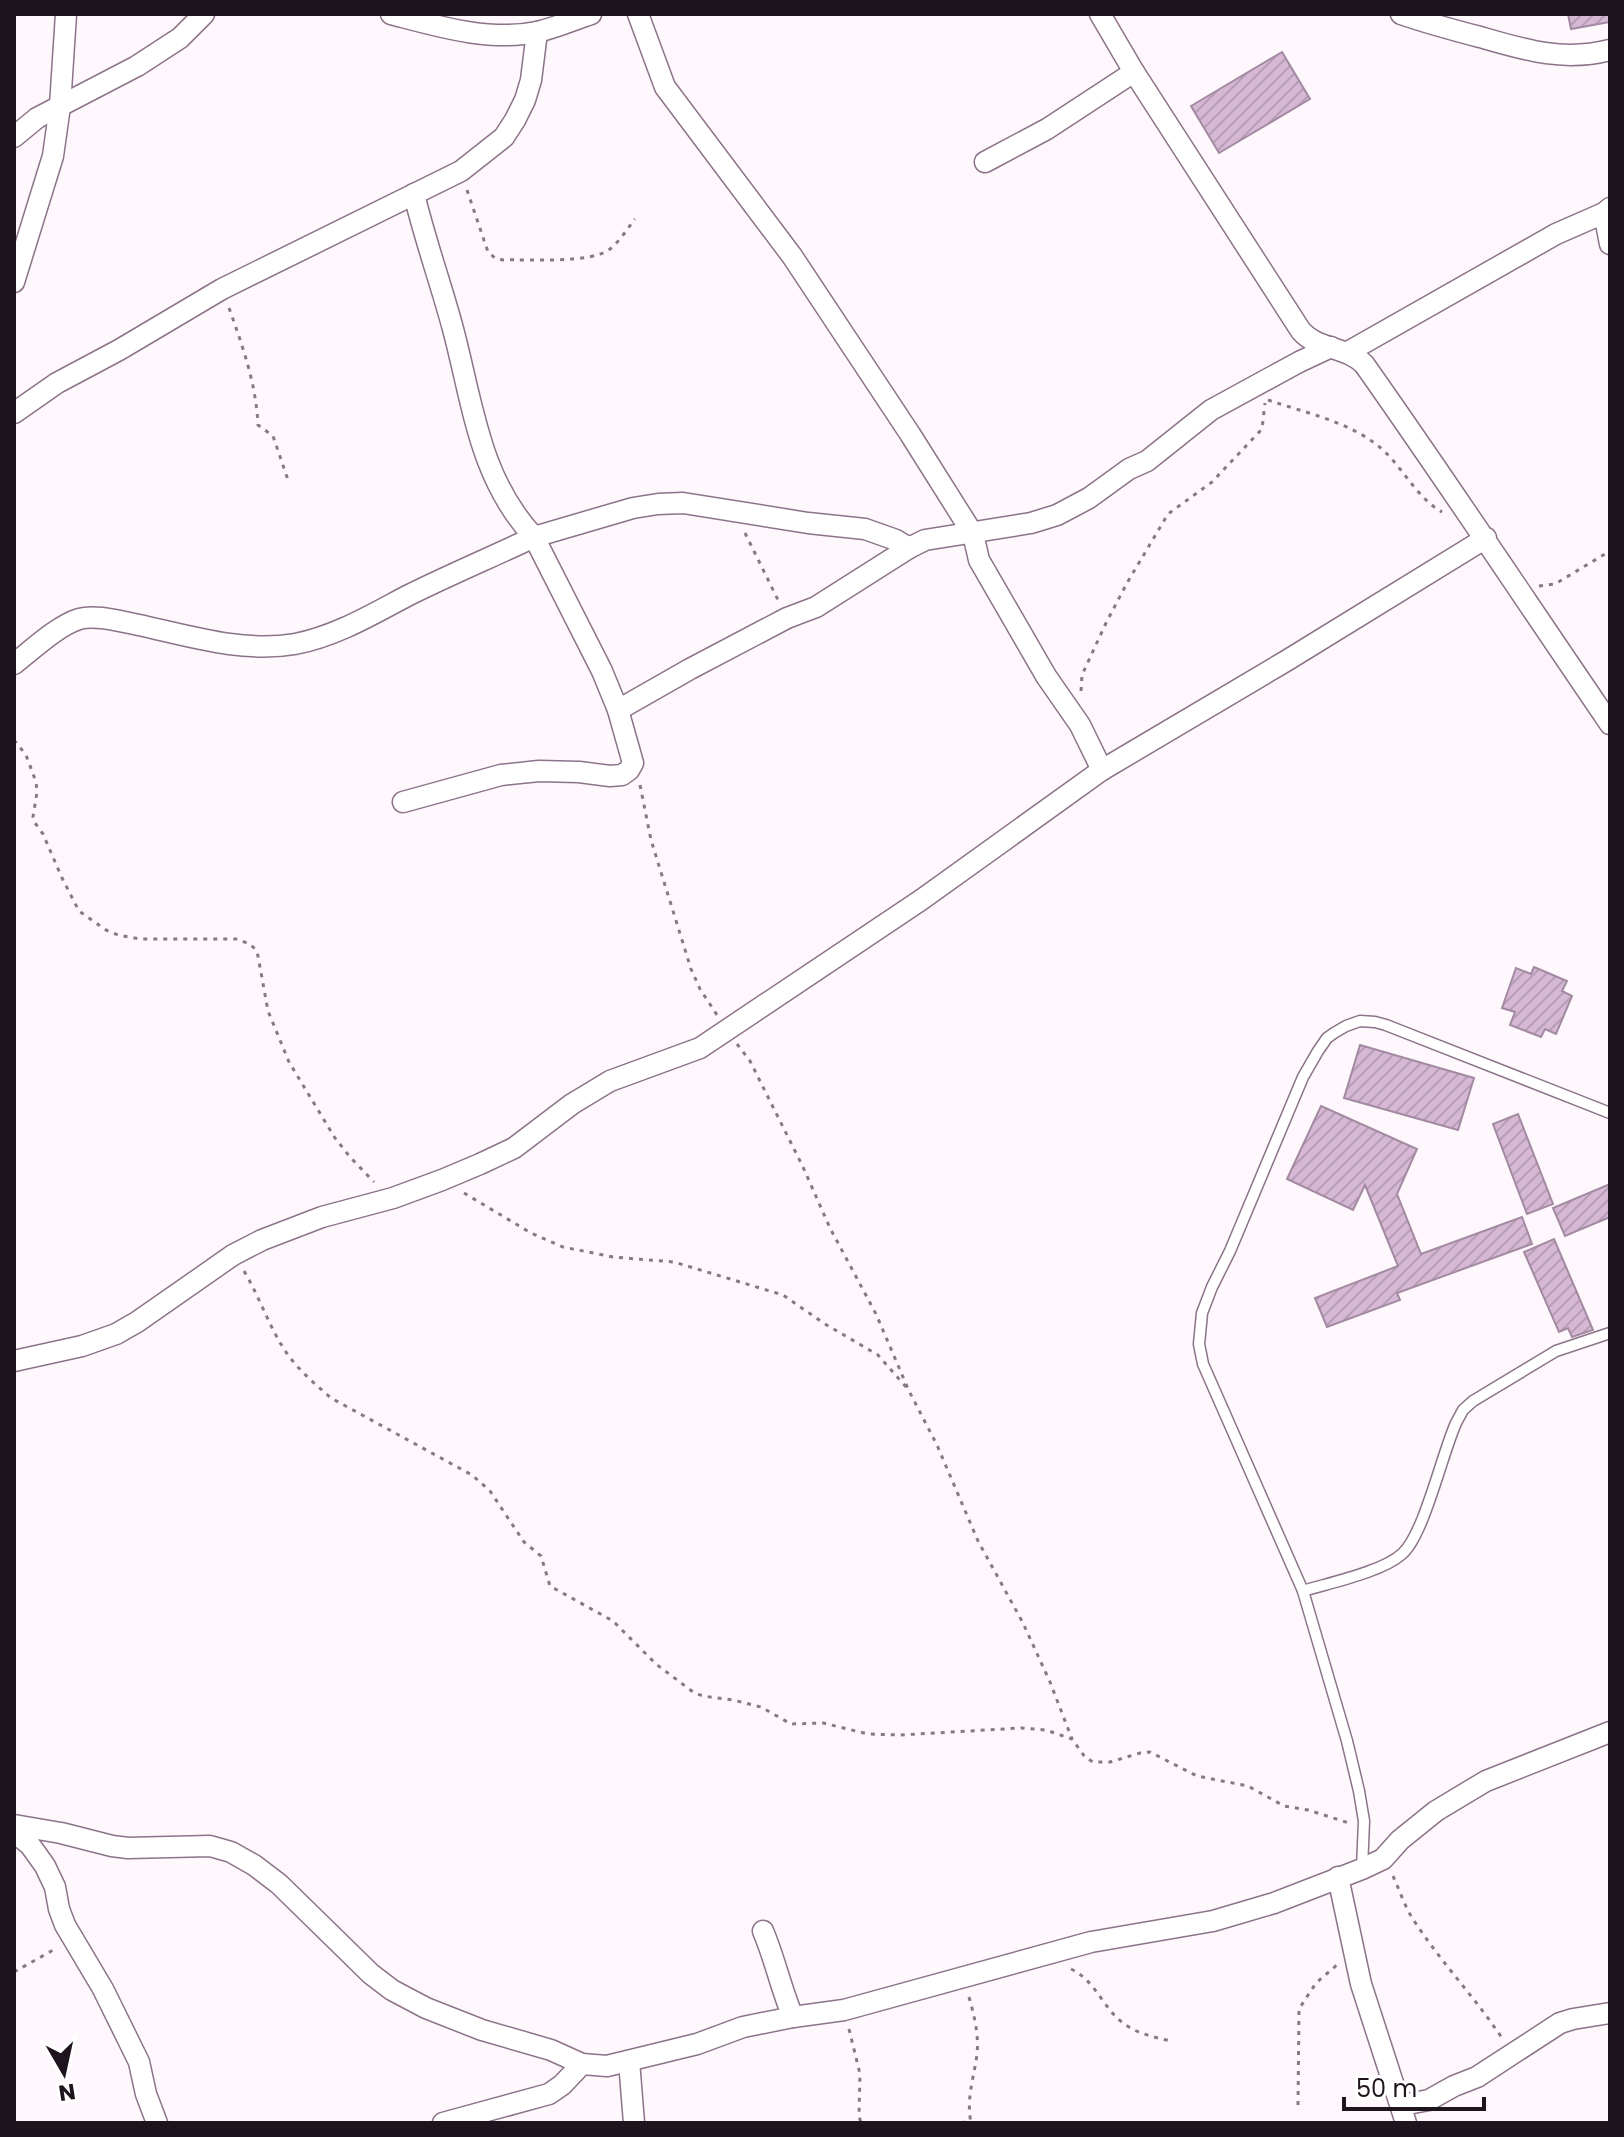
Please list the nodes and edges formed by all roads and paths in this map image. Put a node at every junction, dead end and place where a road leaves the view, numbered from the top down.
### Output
1 (66, 14) edge
2 (204, 14) edge
3 (391, 14) edge
4 (591, 14) edge
5 (638, 14) edge
6 (1100, 14) edge
7 (1401, 14) edge
8 (537, 32) junction
9 (1610, 50) edge
10 (1134, 72) junction
11 (60, 106) junction
12 (14, 137) edge
13 (985, 162) dead end
14 (461, 171) junction
15 (414, 194) junction
16 (1607, 211) edge
17 (635, 219) dead end
18 (1610, 244) edge
19 (14, 282) edge
20 (222, 289) junction
21 (1339, 350) junction
22 (14, 413) edge
23 (288, 480) dead end
24 (735, 512) junction
25 (1444, 513) dead end
26 (973, 534) junction
27 (534, 537) junction
28 (1486, 538) junction
29 (909, 548) junction
30 (1610, 551) edge
31 (1513, 582) junction
32 (787, 618) junction
33 (14, 664) edge
34 (618, 710) junction
35 (1610, 724) edge
36 (1080, 725) junction
37 (14, 740) edge
38 (633, 763) junction
39 (1102, 770) junction
40 (403, 802) dead end
41 (726, 1031) junction
42 (1610, 1113) edge
43 (442, 1180) junction
44 (393, 1198) junction
45 (233, 1255) junction
46 (1610, 1333) edge
47 (14, 1361) edge
48 (909, 1391) junction
49 (1303, 1591) junction
50 (1610, 1732) edge
51 (1072, 1739) junction
52 (14, 1825) edge
53 (1364, 1828) junction
54 (14, 1832) edge
55 (1383, 1859) junction
56 (1362, 1869) junction
57 (1338, 1877) junction
58 (763, 1931) dead end
59 (72, 1937) junction
60 (1354, 1952) junction
61 (1068, 1968) dead end
62 (14, 1972) edge
63 (964, 1976) junction
64 (844, 2010) junction
65 (1610, 2013) edge
66 (793, 2017) junction
67 (1171, 2041) dead end
68 (1513, 2055) junction
69 (629, 2061) junction
70 (582, 2064) junction
71 (1298, 2105) dead end
72 (1404, 2114) edge
73 (487, 2118) edge
74 (157, 2123) edge
75 (443, 2123) edge
76 (634, 2123) edge
77 (861, 2123) edge
78 (951, 2123) edge
79 (971, 2123) edge

1 - 11 street
2 - 11 street
3 - 8 street
4 - 8 street
5 - 26 street
6 - 10 street
7 - 9 street
8 - 14 street
10 - 13 street
10 - 21 street
11 - 12 street
11 - 19 street
14 - 15 street
14 - 17 path
15 - 20 street
15 - 27 street
16 - 18 street
16 - 21 street
20 - 22 street
20 - 23 path
21 - 26 street
21 - 28 street
24 - 27 street
24 - 29 street
24 - 32 path
25 - 36 path
26 - 29 street
26 - 36 street
27 - 33 street
27 - 34 street
28 - 31 street
28 - 39 street
29 - 32 street
30 - 31 path
31 - 35 street
32 - 34 street
34 - 38 street
36 - 39 street
37 - 44 path
38 - 40 street
38 - 41 path
39 - 41 street
41 - 43 street
41 - 48 path
42 - 49 lane
43 - 44 street
43 - 48 path
44 - 45 street
45 - 47 street
45 - 51 path
46 - 49 lane
48 - 51 path
49 - 53 lane
50 - 55 street
51 - 53 path
52 - 70 street
53 - 56 lane
54 - 59 street
55 - 56 street
55 - 68 path
56 - 57 street
57 - 60 street
57 - 63 street
58 - 66 street
59 - 62 path
59 - 74 street
60 - 71 path
60 - 72 street
61 - 67 path
63 - 64 street
63 - 79 path
64 - 66 street
64 - 77 path
65 - 68 street
66 - 69 street
68 - 72 street
69 - 70 street
69 - 76 street
70 - 73 street
73 - 75 street
78 - 79 path

